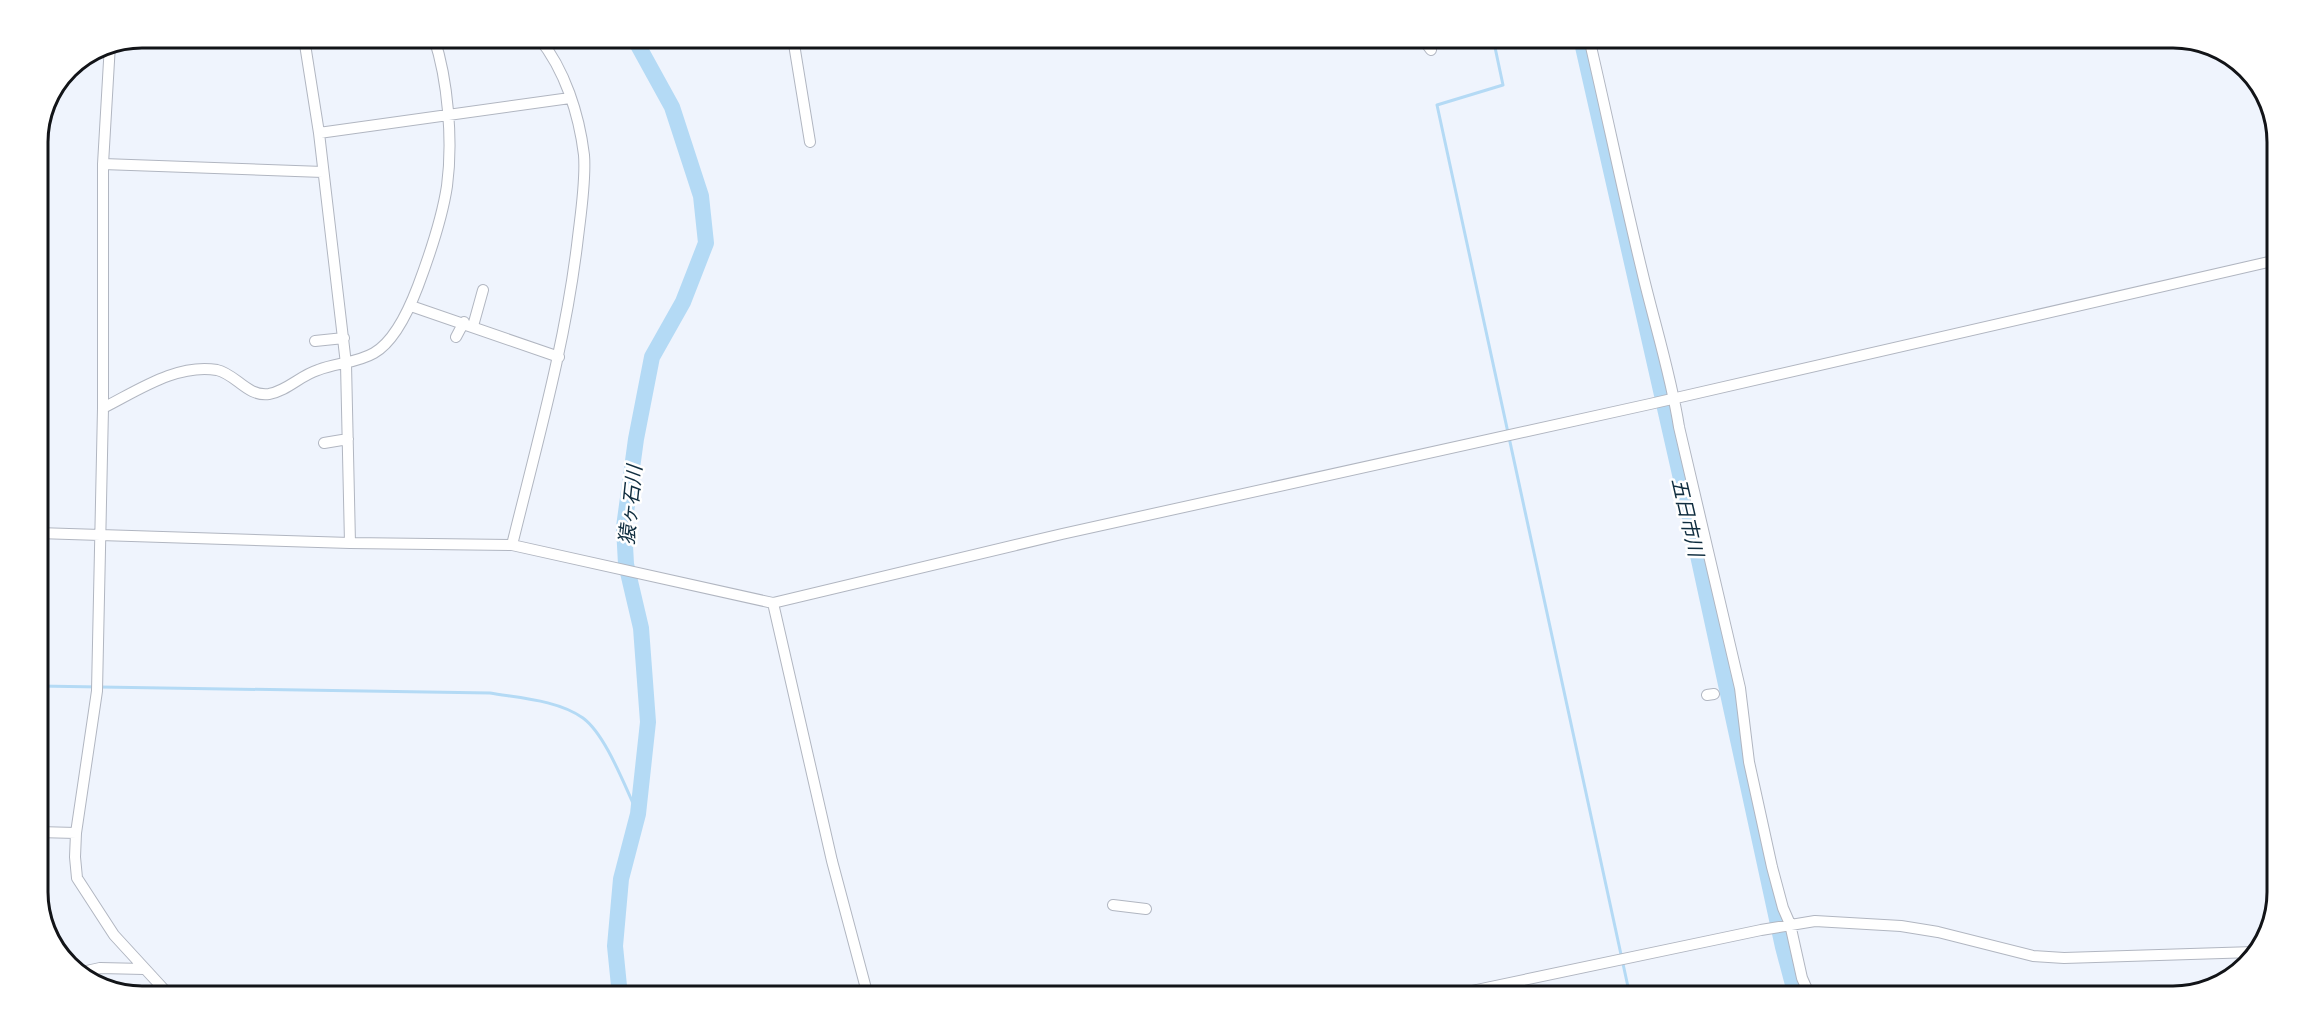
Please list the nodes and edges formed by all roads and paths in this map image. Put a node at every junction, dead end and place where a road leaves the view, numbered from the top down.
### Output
1 (306, 48) edge
2 (436, 48) edge
3 (546, 48) edge
4 (795, 48) edge
5 (1591, 48) edge
6 (109, 54) edge
7 (570, 98) junction
8 (448, 115) junction
9 (319, 133) junction
10 (810, 142) dead end
11 (103, 164) junction
12 (323, 172) junction
13 (2267, 262) edge
14 (483, 290) dead end
15 (411, 306) junction
16 (468, 324) junction
17 (456, 337) dead end
18 (344, 338) junction
19 (315, 341) dead end
20 (559, 357) junction
21 (346, 364) junction
22 (1673, 398) junction
23 (103, 408) junction
24 (348, 439) junction
25 (324, 443) dead end
26 (48, 533) edge
27 (100, 534) junction
28 (350, 543) junction
29 (512, 544) junction
30 (773, 603) junction
31 (48, 832) edge
32 (76, 833) junction
33 (1113, 905) dead end
34 (1146, 909) dead end
35 (1787, 925) junction
36 (2245, 952) edge
37 (144, 969) junction
38 (90, 970) edge
39 (160, 986) edge
40 (865, 986) edge
41 (1495, 986) edge
42 (1806, 986) edge

1 - 9 street
2 - 8 street
3 - 7 street
4 - 10 street
5 - 22 street
6 - 11 street
7 - 8 street
7 - 20 street
8 - 9 street
8 - 15 street
9 - 12 street
11 - 12 street
11 - 23 street
12 - 18 street
13 - 22 street
14 - 16 street
15 - 16 street
15 - 21 street
16 - 17 street
16 - 20 street
18 - 19 street
18 - 21 street
20 - 29 street
21 - 23 street
21 - 24 street
22 - 30 street
22 - 35 street
23 - 27 street
24 - 25 street
24 - 28 street
26 - 27 street
27 - 28 street
27 - 32 street
28 - 29 street
29 - 30 street
30 - 40 street
31 - 32 street
32 - 37 street
33 - 34 street
35 - 36 street
35 - 41 street
35 - 42 street
37 - 38 street
37 - 39 street

